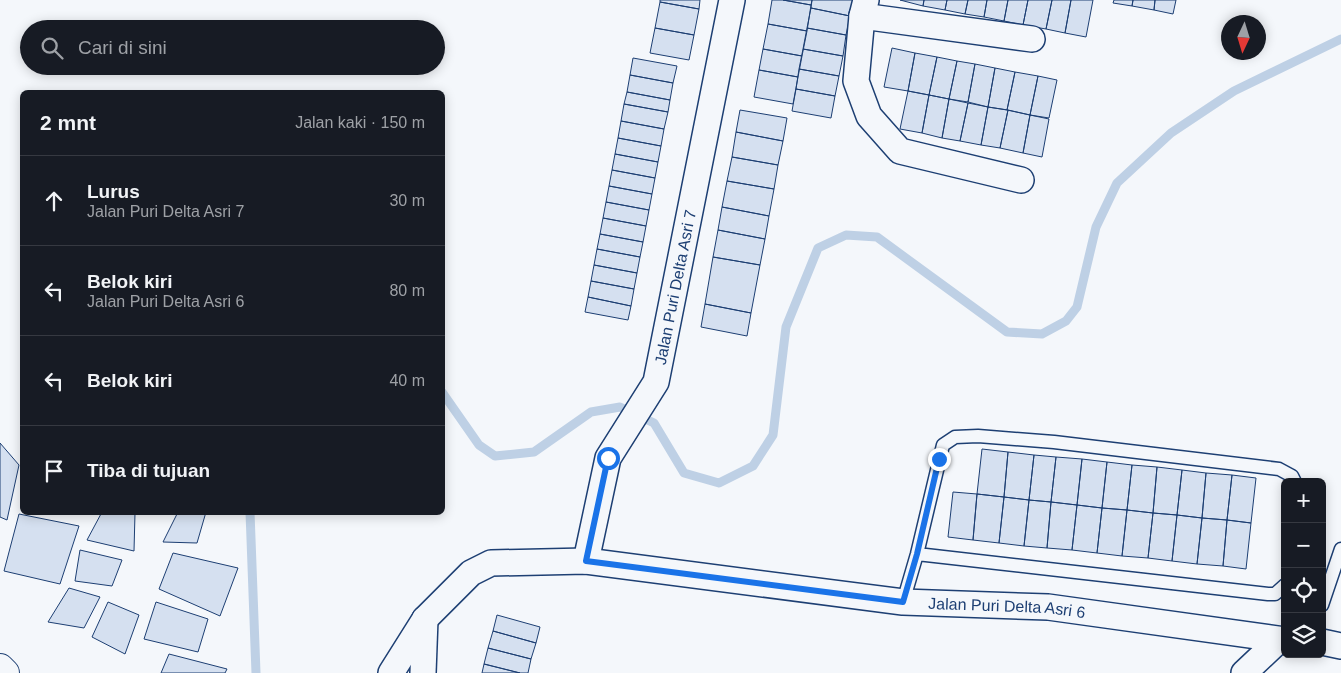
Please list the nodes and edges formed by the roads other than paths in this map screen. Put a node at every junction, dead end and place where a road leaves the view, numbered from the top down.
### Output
1 (732, 0) edge
2 (864, 8) edge
3 (1032, 39) dead end
4 (1021, 180) dead end
5 (1293, 478) edge
6 (1341, 550) edge
7 (917, 554) junction
8 (586, 561) junction
9 (1281, 589) edge
10 (1326, 593) edge
11 (903, 602) junction
12 (425, 619) junction
13 (1281, 640) edge
14 (1281, 641) edge
15 (1326, 643) edge
16 (1341, 646) edge
17 (0, 668) edge
18 (6, 673) edge
19 (391, 673) edge
20 (423, 673) edge
21 (1244, 673) edge

1 - 8 street, Jalan Puri Delta Asri 7
2 - 3 street
2 - 4 street
5 - 7 lane
6 - 10 lane
7 - 9 lane
7 - 11 lane
8 - 11 street, Jalan Puri Delta Asri 6
8 - 12 street, Jalan Puri Delta Asri 6
11 - 13 street, Jalan Puri Delta Asri 6
12 - 19 street, Jalan Puri Delta Asri 6
12 - 20 street
14 - 21 street
15 - 16 street
17 - 18 main road

